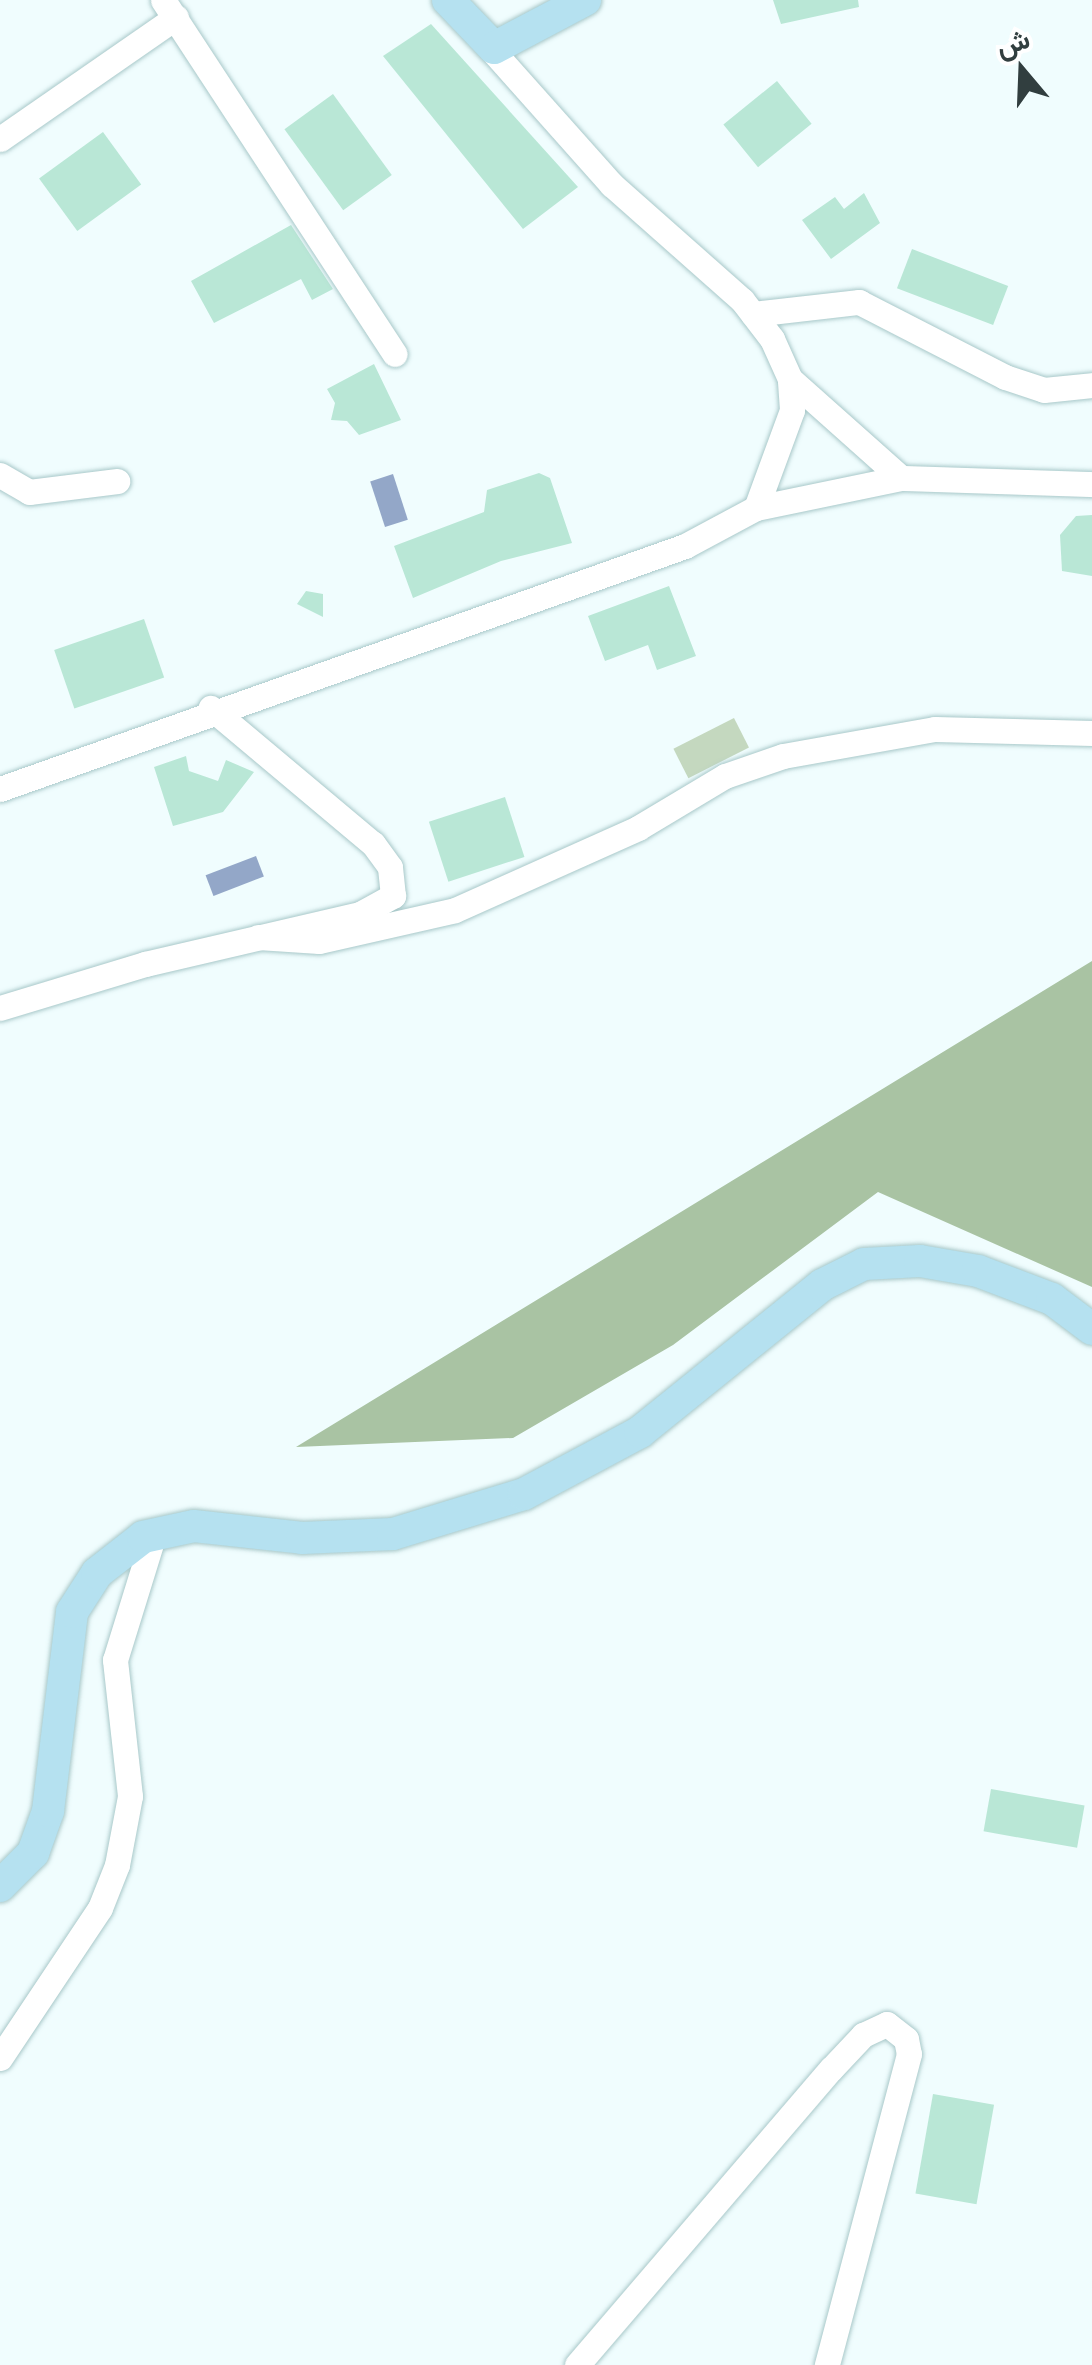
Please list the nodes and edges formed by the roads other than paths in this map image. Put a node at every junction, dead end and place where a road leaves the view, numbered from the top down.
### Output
1 (448, 0) edge
2 (585, 0) edge
3 (170, 8) edge
4 (488, 46) junction
5 (0, 139) edge
6 (753, 314) junction
7 (395, 354) dead end
8 (790, 378) junction
9 (1092, 385) edge
10 (0, 475) edge
11 (901, 478) junction
12 (117, 481) dead end
13 (1092, 484) edge
14 (756, 508) junction
15 (211, 708) junction
16 (1092, 732) edge
17 (0, 789) edge
18 (258, 937) junction
19 (0, 1008) edge
20 (1092, 1328) edge
21 (155, 1532) junction
22 (0, 1886) edge
23 (0, 2058) edge
24 (578, 2365) edge
25 (827, 2365) edge

1 - 4 street
2 - 4 street
3 - 5 street
3 - 7 street
4 - 6 street
6 - 8 street
6 - 9 street
8 - 11 street
8 - 14 street
10 - 12 street
11 - 13 street
11 - 14 street
14 - 15 street
15 - 17 street
15 - 18 street
16 - 18 street
18 - 19 street
20 - 21 street
21 - 22 street
21 - 23 street
24 - 25 street

